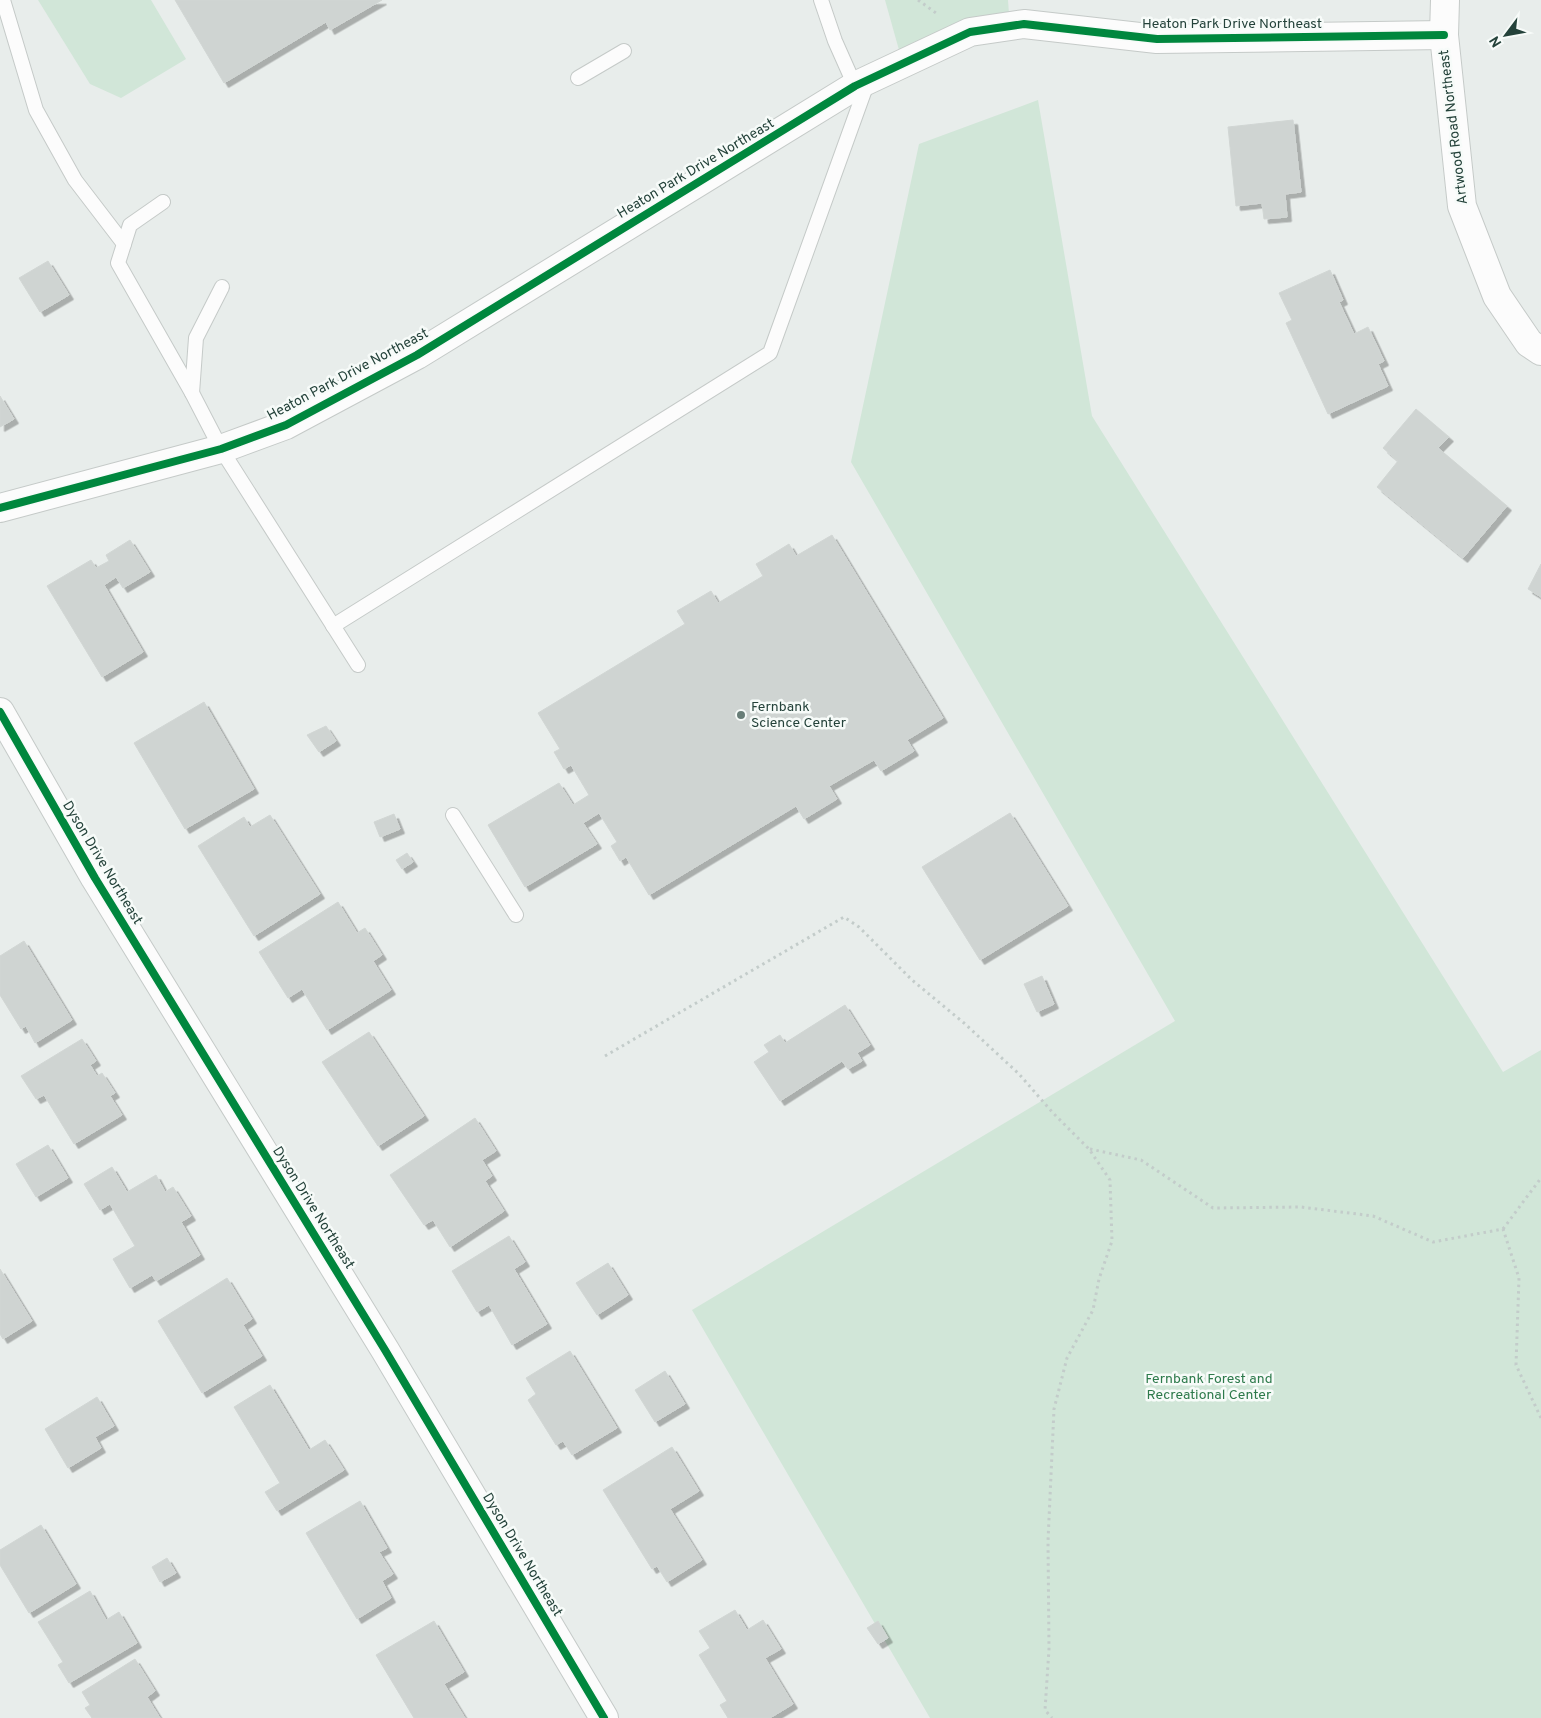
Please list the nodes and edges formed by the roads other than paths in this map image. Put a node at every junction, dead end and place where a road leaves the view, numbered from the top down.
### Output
1 (3, 0) edge
2 (820, 0) edge
3 (1445, 0) edge
4 (1444, 35) junction
5 (624, 51) dead end
6 (578, 78) dead end
7 (862, 83) junction
8 (163, 202) dead end
9 (124, 244) junction
10 (222, 287) dead end
11 (1541, 351) edge
12 (192, 393) junction
13 (221, 449) junction
14 (0, 508) edge
15 (333, 626) junction
16 (358, 665) dead end
17 (0, 712) edge
18 (453, 815) dead end
19 (516, 915) dead end
20 (604, 1718) edge

1 - 9 lane
2 - 7 lane
3 - 4 street, Artwood Road Northeast
4 - 7 street, Heaton Park Drive Northeast
4 - 11 street, Artwood Road Northeast
5 - 6 lane
7 - 13 street, Heaton Park Drive Northeast
7 - 15 lane
8 - 9 lane
9 - 12 lane
10 - 12 lane
12 - 13 lane
13 - 14 street, Heaton Park Drive Northeast
13 - 15 lane
15 - 16 lane
17 - 20 street, Dyson Drive Northeast
18 - 19 lane

